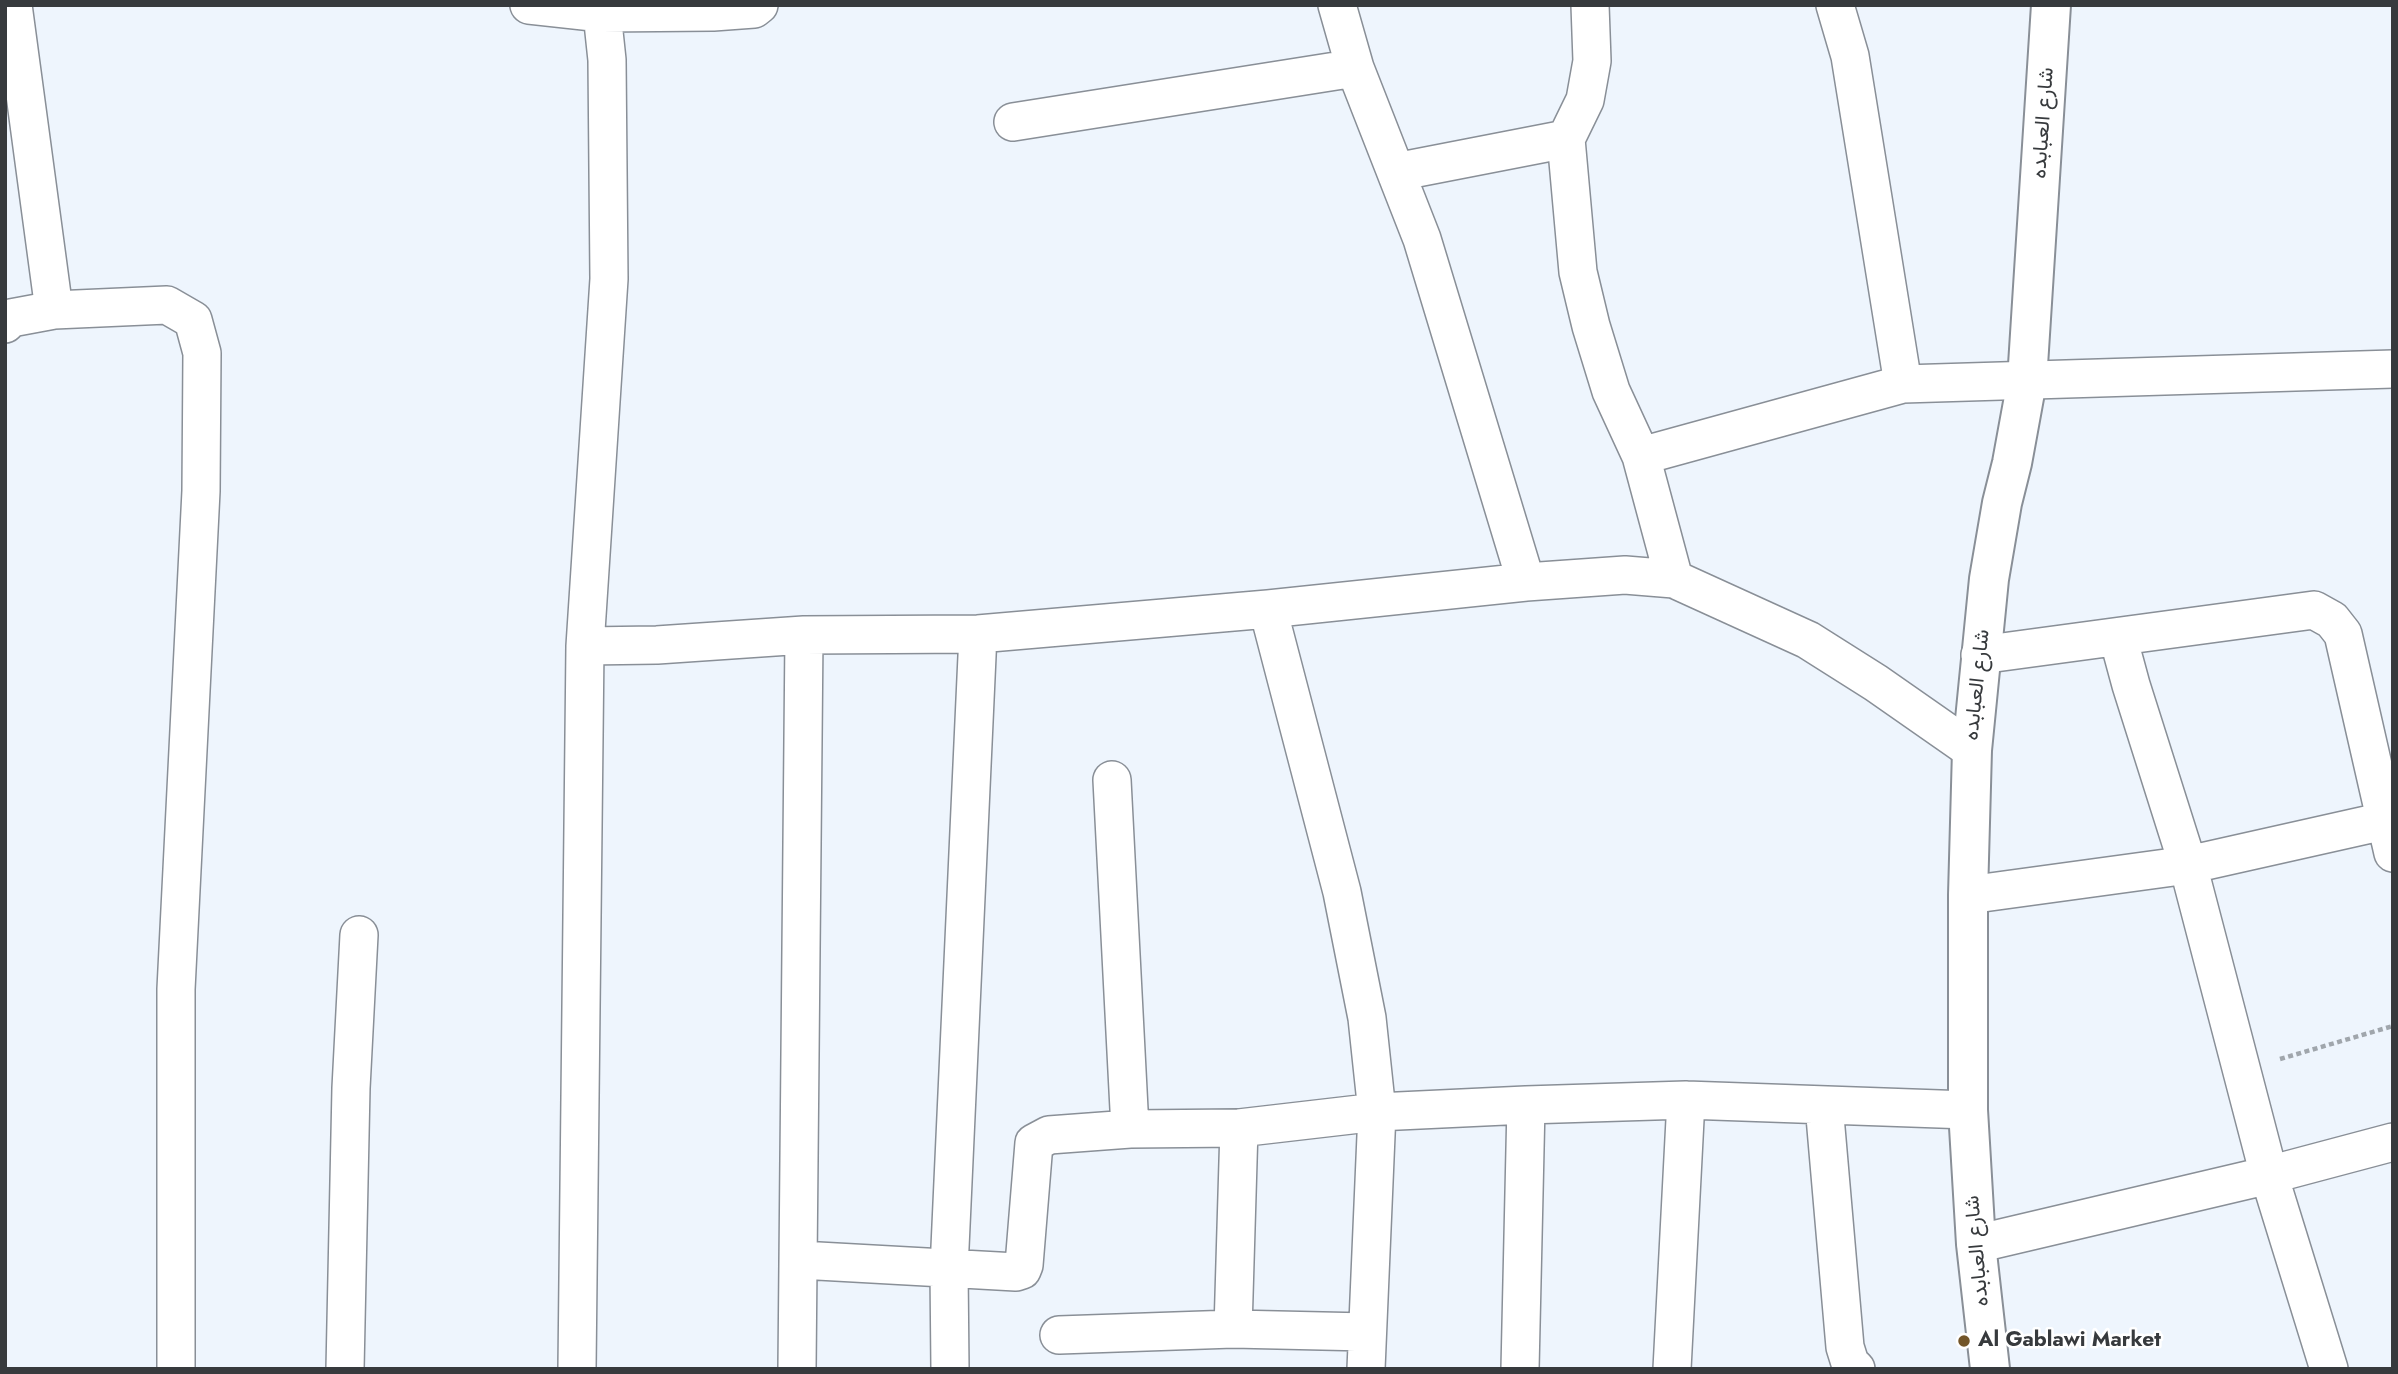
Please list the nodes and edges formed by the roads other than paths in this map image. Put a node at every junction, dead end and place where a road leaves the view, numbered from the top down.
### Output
1 (13, 5) edge
2 (529, 5) edge
3 (759, 5) edge
4 (1337, 5) edge
5 (1590, 5) edge
6 (1835, 5) edge
7 (2051, 5) edge
8 (602, 13) junction
9 (1355, 68) junction
10 (1013, 122) dead end
11 (1566, 139) junction
12 (1396, 172) junction
13 (54, 310) junction
14 (5, 324) edge
15 (2393, 369) edge
16 (2027, 381) junction
17 (1903, 384) junction
18 (1641, 456) junction
19 (1674, 579) junction
20 (1526, 582) junction
21 (1268, 609) junction
22 (978, 634) junction
23 (804, 635) junction
24 (2118, 637) junction
25 (584, 646) junction
26 (1980, 655) junction
27 (1972, 750) junction
28 (1112, 780) dead end
29 (2390, 830) edge
30 (2188, 865) junction
31 (1968, 895) junction
32 (359, 935) dead end
33 (1686, 1100) junction
34 (1526, 1105) junction
35 (1824, 1105) junction
36 (1968, 1110) junction
37 (1377, 1112) junction
38 (1239, 1128) junction
39 (1130, 1129) junction
40 (2393, 1142) edge
41 (2269, 1175) junction
42 (1976, 1244) junction
43 (800, 1260) junction
44 (949, 1269) junction
45 (1233, 1329) junction
46 (1367, 1332) junction
47 (1059, 1335) dead end
48 (176, 1369) edge
49 (345, 1369) edge
50 (577, 1369) edge
51 (797, 1369) edge
52 (950, 1369) edge
53 (1366, 1369) edge
54 (1520, 1369) edge
55 (1672, 1369) edge
56 (1856, 1369) edge
57 (1990, 1369) edge
58 (2329, 1369) edge

1 - 13 street
2 - 8 street
3 - 8 street
4 - 9 street
5 - 11 street
6 - 17 street
7 - 16 street, شارع العبابده
8 - 25 street
9 - 10 street
9 - 12 street
11 - 12 street
11 - 18 street
12 - 20 street
13 - 14 street
13 - 48 street
15 - 16 street
16 - 17 street
16 - 26 street, شارع العبابده
17 - 18 street
18 - 19 street
19 - 20 street
19 - 27 street
20 - 21 street
21 - 22 street
21 - 37 street
22 - 23 street
22 - 44 street
23 - 25 street
23 - 43 street
24 - 26 street
24 - 29 street
24 - 30 street
25 - 50 street
26 - 27 street, شارع العبابده
27 - 31 street, شارع العبابده
28 - 39 street
29 - 30 street
30 - 31 street
30 - 41 street
31 - 36 street, شارع العبابده
32 - 49 street
33 - 34 street
33 - 35 street
33 - 55 street
34 - 37 street
34 - 54 street
35 - 36 street
35 - 56 street
36 - 42 street, شارع العبابده
37 - 38 street
37 - 46 street
38 - 39 street
38 - 45 street
39 - 44 street
40 - 41 street
41 - 42 street
41 - 58 street
42 - 57 street, شارع العبابده
43 - 44 street
43 - 51 street
44 - 52 street
45 - 46 street
45 - 47 street
46 - 53 street

